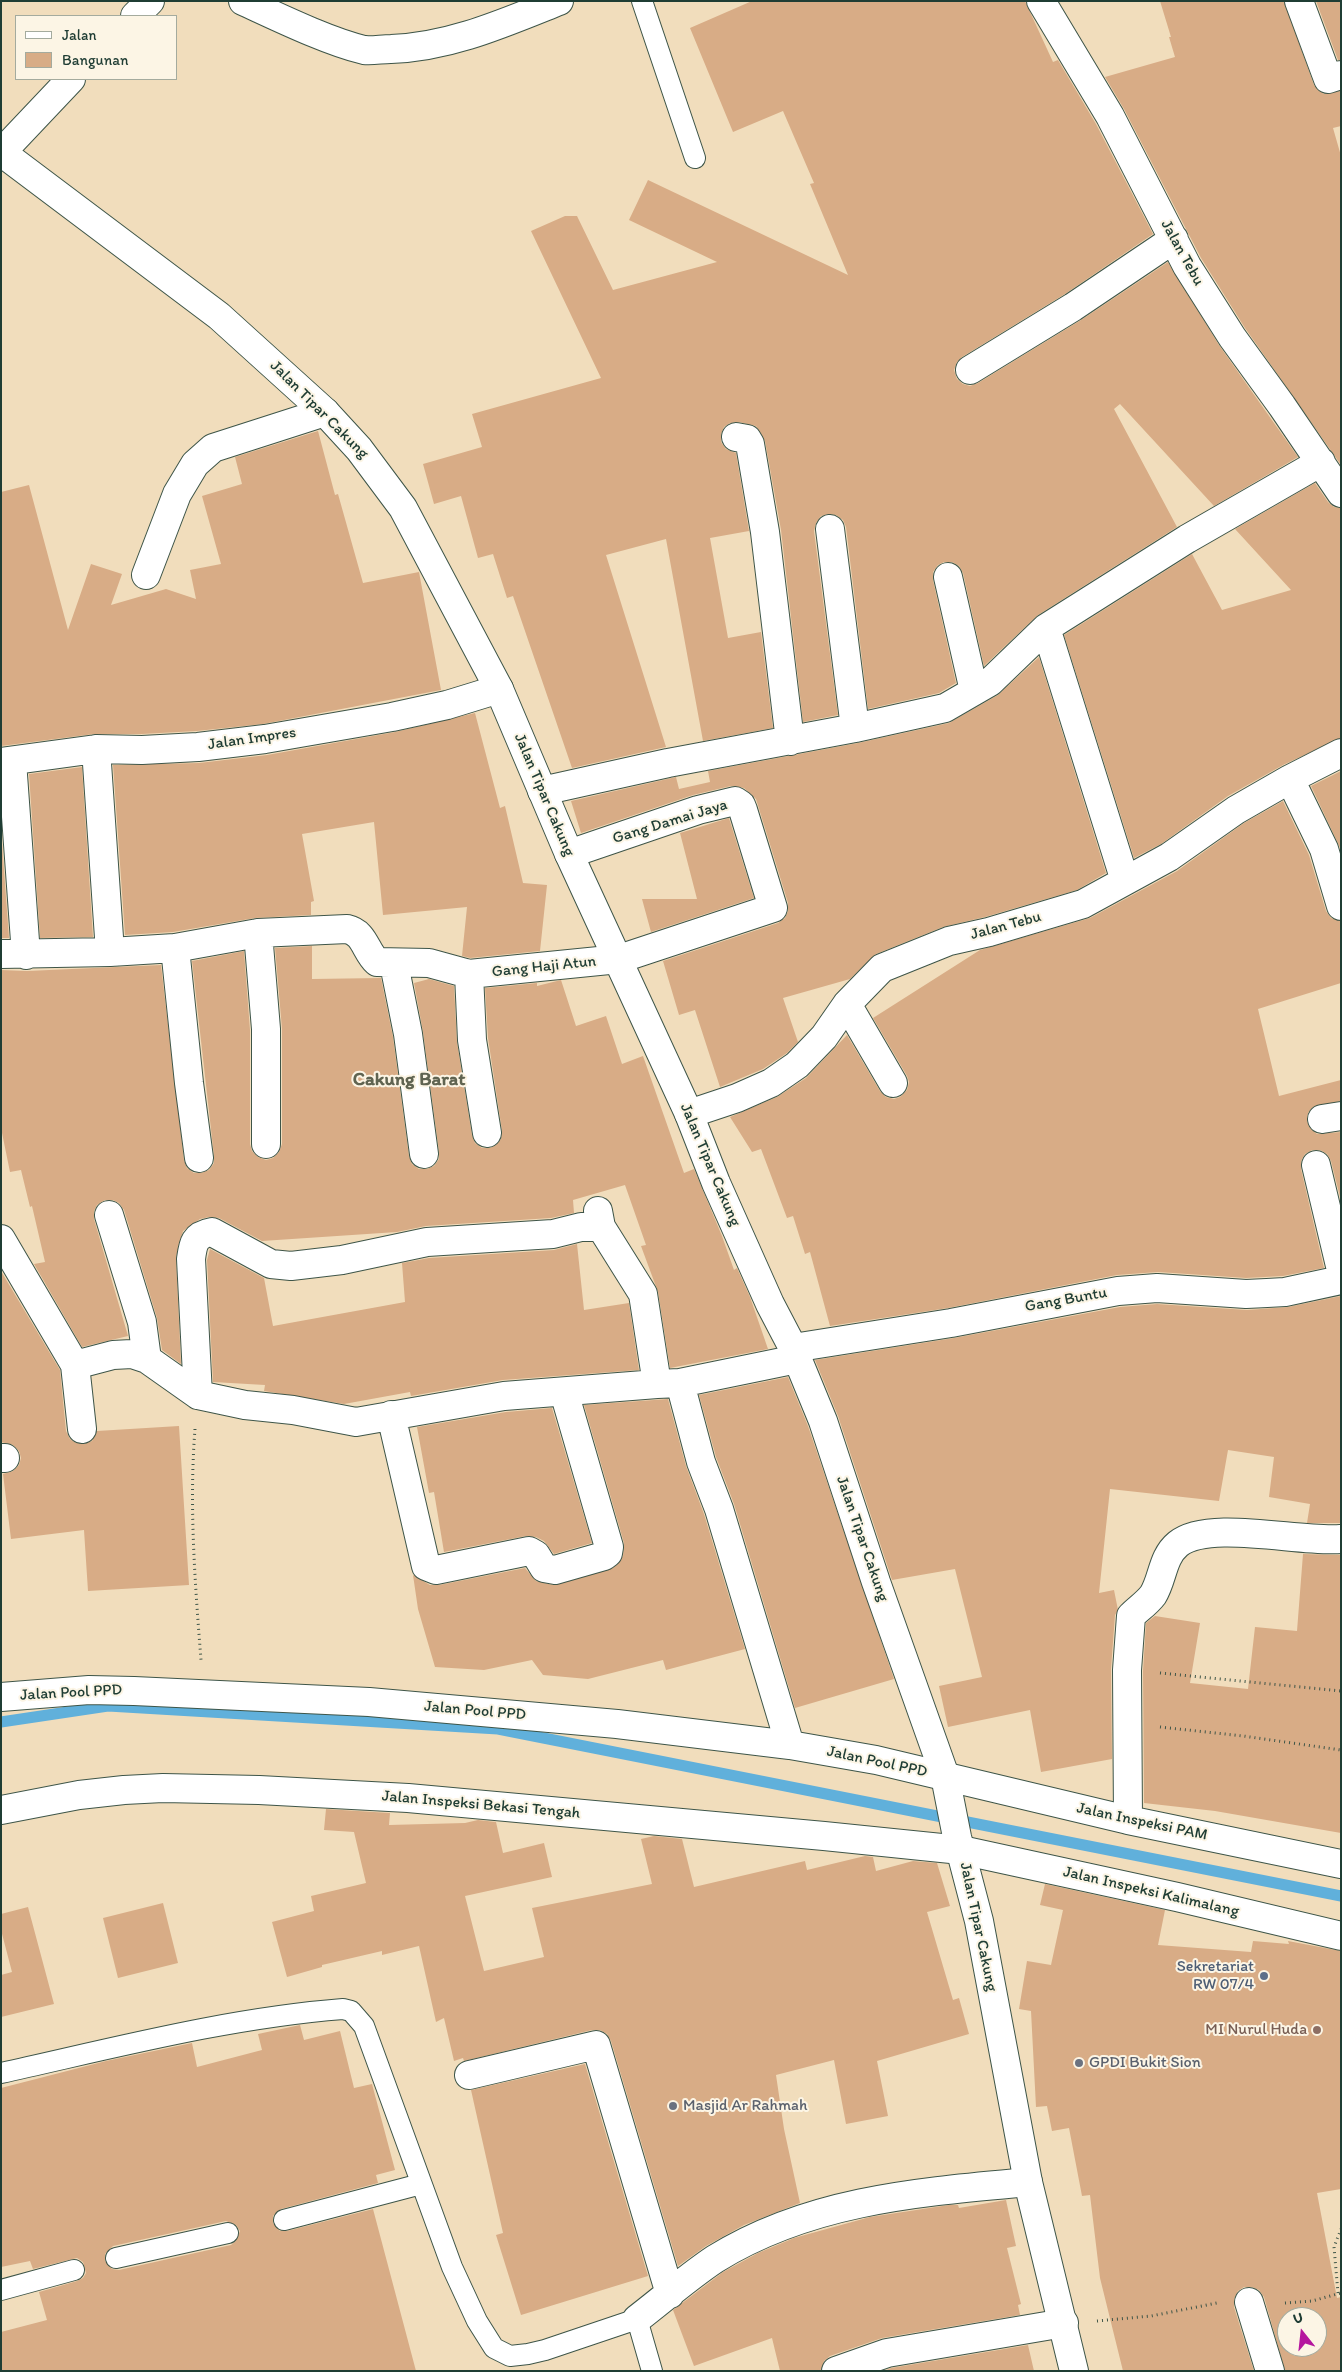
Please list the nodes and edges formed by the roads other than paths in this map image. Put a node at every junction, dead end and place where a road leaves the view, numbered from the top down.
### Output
1 (150, 1) edge
2 (243, 1) edge
3 (558, 1) edge
4 (642, 1) edge
5 (1041, 1) edge
6 (1299, 1) edge
7 (136, 15) edge
8 (1341, 75) edge
9 (70, 80) edge
10 (1, 152) edge
11 (695, 158) dead end
12 (1174, 239) junction
13 (970, 370) dead end
14 (326, 412) junction
15 (736, 438) dead end
16 (1320, 462) junction
17 (1341, 493) edge
18 (830, 529) dead end
19 (146, 575) dead end
20 (948, 577) dead end
21 (1046, 628) junction
22 (498, 689) junction
23 (974, 691) junction
24 (855, 728) junction
25 (790, 741) junction
26 (96, 749) junction
27 (1341, 753) edge
28 (7, 761) edge
29 (1290, 779) junction
30 (542, 791) junction
31 (569, 854) junction
32 (1125, 880) junction
33 (1341, 906) edge
34 (258, 933) junction
35 (175, 948) junction
36 (110, 952) junction
37 (14, 954) edge
38 (619, 959) junction
39 (394, 964) junction
40 (469, 974) junction
41 (848, 1004) junction
42 (893, 1083) dead end
43 (689, 1114) junction
44 (487, 1133) dead end
45 (266, 1144) dead end
46 (424, 1154) dead end
47 (199, 1158) dead end
48 (1316, 1165) dead end
49 (109, 1215) dead end
50 (1, 1239) edge
51 (1341, 1270) edge
52 (1341, 1280) edge
53 (795, 1354) junction
54 (147, 1359) junction
55 (75, 1365) junction
56 (668, 1383) junction
57 (564, 1392) junction
58 (198, 1395) junction
59 (391, 1415) junction
60 (82, 1429) dead end
61 (1341, 1539) edge
62 (1, 1697) edge
63 (790, 1745) junction
64 (946, 1782) junction
65 (1, 1810) edge
66 (1128, 1820) junction
67 (959, 1843) junction
68 (1341, 1864) edge
69 (1341, 1936) edge
70 (1, 2073) edge
71 (469, 2074) dead end
72 (1028, 2182) junction
73 (421, 2184) junction
74 (284, 2220) dead end
75 (228, 2233) dead end
76 (116, 2258) dead end
77 (74, 2270) dead end
78 (1, 2290) edge
79 (670, 2294) junction
80 (1249, 2302) road end
81 (637, 2319) junction
82 (1064, 2323) junction
83 (652, 2371) edge
84 (836, 2371) edge
85 (1074, 2371) edge
86 (1270, 2371) edge

1 - 7 street
2 - 3 street
4 - 11 lane
5 - 12 street, Jalan Tebu
6 - 8 street
9 - 10 street
10 - 14 street, Jalan Tipar Cakung
12 - 13 street
12 - 16 street, Jalan Tebu
14 - 19 street
14 - 22 street, Jalan Tipar Cakung
15 - 25 street
16 - 17 street, Jalan Tebu
16 - 21 street
18 - 24 street
20 - 23 street
21 - 23 street
21 - 32 street
22 - 26 street, Jalan Impres
22 - 30 street, Jalan Tipar Cakung
23 - 24 street
24 - 25 street
25 - 30 street
26 - 28 street, Jalan Impres
26 - 36 street
27 - 29 street, Jalan Tebu
28 - 37 street
29 - 32 street, Jalan Tebu
29 - 33 street
30 - 31 street, Jalan Tipar Cakung
31 - 38 street, Jalan Tipar Cakung
31 - 38 street, Gang Damai Jaya
32 - 41 street, Jalan Tebu
34 - 35 street
34 - 39 street
34 - 45 street
35 - 36 street
35 - 47 street
36 - 37 street
38 - 40 street, Gang Haji Atun
38 - 43 street, Jalan Tipar Cakung
39 - 40 street
39 - 46 street
40 - 44 street
41 - 42 street
41 - 43 street, Jalan Tebu
43 - 53 street, Jalan Tipar Cakung
48 - 51 street
49 - 54 street
50 - 55 street
52 - 53 street, Gang Buntu
53 - 56 street, Gang Buntu
53 - 64 street, Jalan Tipar Cakung
54 - 55 street
54 - 58 street
55 - 60 street
56 - 57 street, Gang Buntu
56 - 58 street
56 - 63 street
57 - 59 street, Gang Buntu
57 - 59 street
58 - 59 street, Gang Buntu
61 - 66 street
62 - 63 street, Jalan Pool PPD
63 - 64 street, Jalan Pool PPD
64 - 66 street, Jalan Inspeksi PAM
64 - 67 street, Jalan Tipar Cakung
65 - 67 street, Jalan Inspeksi Bekasi Tengah
66 - 68 street, Jalan Inspeksi PAM
67 - 69 street, Jalan Inspeksi Kalimalang
67 - 72 street, Jalan Tipar Cakung
70 - 73 lane
71 - 79 street
72 - 79 street
72 - 82 street, Jalan Tipar Cakung
73 - 74 lane
73 - 81 lane
75 - 76 lane
77 - 78 lane
79 - 81 street
80 - 86 street
81 - 83 lane
82 - 84 street
82 - 85 street, Jalan Tipar Cakung

